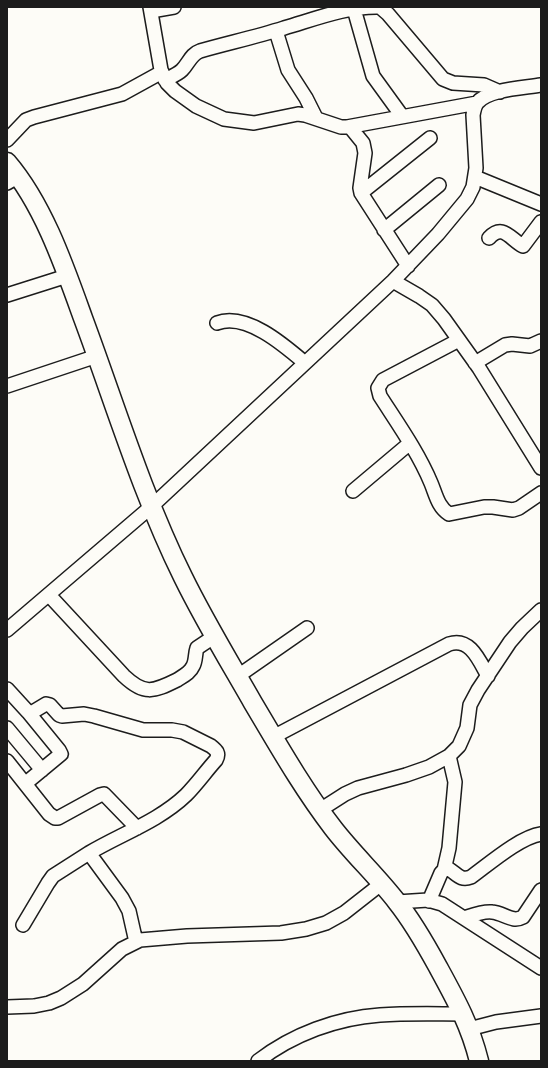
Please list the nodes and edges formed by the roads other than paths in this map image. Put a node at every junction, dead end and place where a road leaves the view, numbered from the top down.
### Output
1 (174, 7) edge
2 (384, 8) edge
3 (150, 9) edge
4 (354, 9) junction
5 (276, 31) junction
6 (164, 76) junction
7 (541, 85) edge
8 (500, 92) junction
9 (477, 103) junction
10 (402, 116) junction
11 (316, 118) junction
12 (350, 127) junction
13 (430, 138) dead end
14 (7, 140) edge
15 (7, 162) edge
16 (476, 177) junction
17 (13, 180) edge
18 (439, 185) dead end
19 (361, 193) junction
20 (541, 204) edge
21 (541, 222) edge
22 (384, 230) junction
23 (489, 238) dead end
24 (408, 266) junction
25 (67, 276) junction
26 (393, 281) junction
27 (7, 295) edge
28 (217, 323) dead end
29 (459, 340) junction
30 (541, 341) edge
31 (97, 356) junction
32 (305, 363) junction
33 (475, 363) junction
34 (7, 386) edge
35 (410, 443) junction
36 (541, 468) edge
37 (353, 491) dead end
38 (541, 493) edge
39 (152, 506) junction
40 (49, 595) junction
41 (541, 610) edge
42 (307, 628) dead end
43 (7, 630) edge
44 (215, 636) junction
45 (238, 676) junction
46 (488, 676) junction
47 (7, 689) edge
48 (28, 712) junction
49 (7, 728) edge
50 (273, 737) junction
51 (449, 756) junction
52 (7, 761) edge
53 (42, 770) junction
54 (26, 783) junction
55 (320, 810) junction
56 (137, 828) junction
57 (541, 834) edge
58 (89, 853) junction
59 (444, 870) junction
60 (381, 884) junction
61 (541, 890) edge
62 (429, 901) junction
63 (397, 902) junction
64 (464, 918) junction
65 (24, 925) dead end
66 (136, 942) junction
67 (541, 968) edge
68 (7, 1007) edge
69 (541, 1016) edge
70 (466, 1021) junction
71 (258, 1061) edge
72 (479, 1061) edge

1 - 3 street
2 - 4 street
2 - 8 street
3 - 6 street
4 - 5 street
4 - 10 street
5 - 6 street
5 - 11 street
6 - 11 street
6 - 14 street
7 - 8 street
8 - 9 street
9 - 10 street
9 - 16 street
10 - 12 street
11 - 12 street
12 - 19 street
13 - 19 street
15 - 17 highway
16 - 20 street
16 - 24 street
17 - 25 highway
18 - 22 street
19 - 22 street
21 - 23 street
22 - 24 street
24 - 26 street
25 - 27 street
25 - 31 highway
26 - 29 street
26 - 32 street
28 - 32 street
29 - 33 street
29 - 35 street
30 - 33 street
31 - 34 street
31 - 39 highway
32 - 39 street
33 - 36 street
35 - 37 street
35 - 38 street
39 - 40 street
39 - 44 highway
40 - 43 street
40 - 44 street
41 - 46 street
42 - 45 street
44 - 45 highway
45 - 50 highway
46 - 50 street
46 - 51 street
47 - 48 street
48 - 53 street
48 - 56 street
49 - 53 street
50 - 55 highway
51 - 55 street
51 - 59 street
52 - 54 street
53 - 54 street
54 - 56 street
55 - 60 highway
56 - 58 street
57 - 59 street
58 - 65 street
58 - 66 street
59 - 62 street
60 - 63 highway
60 - 66 street
61 - 64 street
62 - 63 street
62 - 64 street
63 - 70 highway
64 - 67 street
66 - 68 street
69 - 70 street
70 - 71 street
70 - 72 highway

